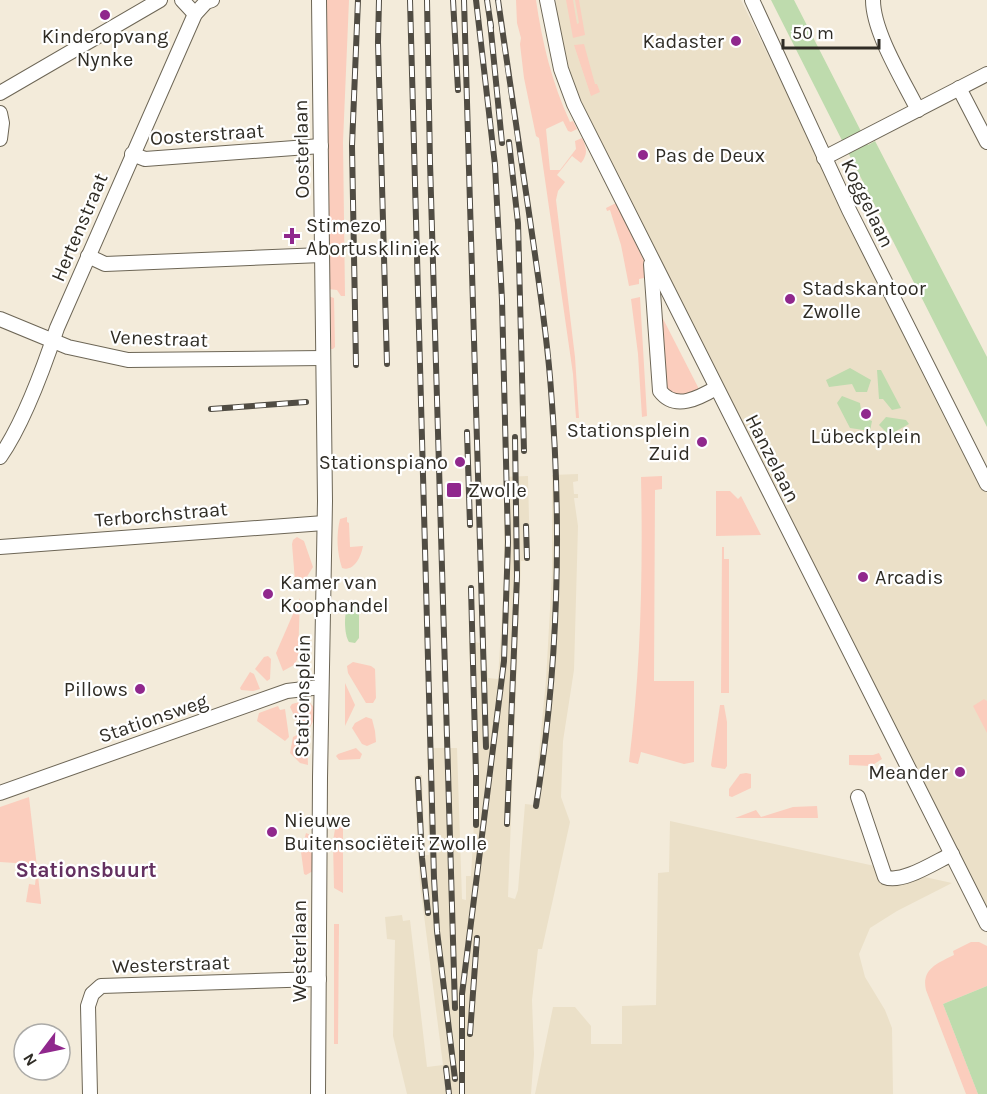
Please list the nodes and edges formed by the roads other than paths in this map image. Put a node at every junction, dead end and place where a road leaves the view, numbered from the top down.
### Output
1 (160, 0) edge
2 (182, 0) edge
3 (212, 0) edge
4 (319, 0) edge
5 (547, 0) edge
6 (752, 0) edge
7 (873, 0) edge
8 (195, 14) junction
9 (987, 74) edge
10 (959, 88) junction
11 (0, 93) edge
12 (918, 110) junction
13 (0, 113) edge
14 (0, 139) edge
15 (987, 142) edge
16 (321, 146) junction
17 (132, 154) junction
18 (824, 158) junction
19 (322, 255) junction
20 (88, 256) junction
21 (651, 259) junction
22 (0, 319) edge
23 (52, 341) junction
24 (323, 364) junction
25 (716, 388) junction
26 (0, 457) edge
27 (983, 468) edge
28 (987, 484) edge
29 (324, 523) junction
30 (0, 547) edge
31 (321, 687) junction
32 (0, 793) edge
33 (858, 797) dead end
34 (320, 808) joint
35 (952, 854) junction
36 (987, 924) edge
37 (319, 979) junction
38 (90, 1094) edge
39 (318, 1094) edge

1 - 11 street
2 - 8 street
3 - 8 street
4 - 16 street, Oosterlaan
5 - 21 street, Hanzelaan
6 - 18 street, Koggelaan
7 - 12 street
8 - 17 street, Hertenstraat
9 - 10 street
10 - 12 street
10 - 15 street
12 - 18 street
13 - 14 street
16 - 17 street, Oosterstraat
16 - 19 street, Oosterlaan
17 - 20 street, Hertenstraat
18 - 27 street, Koggelaan
19 - 20 street
19 - 24 street, Oosterlaan
20 - 23 street, Hertenstraat
21 - 25 street, Hanzelaan
21 - 25 street
22 - 23 street, Venestraat
23 - 24 street, Venestraat
23 - 26 street, Hertenstraat
24 - 29 street, Stationsplein
25 - 35 street, Hanzelaan
27 - 28 street, Koggelaan
29 - 30 street, Terborchstraat
29 - 31 street, Stationsplein
31 - 32 street, Stationsweg
31 - 34 street, Stationsplein
33 - 35 street
34 - 37 street, Westerlaan
35 - 36 street, Hanzelaan
37 - 38 street, Westerstraat
37 - 39 street, Westerlaan

